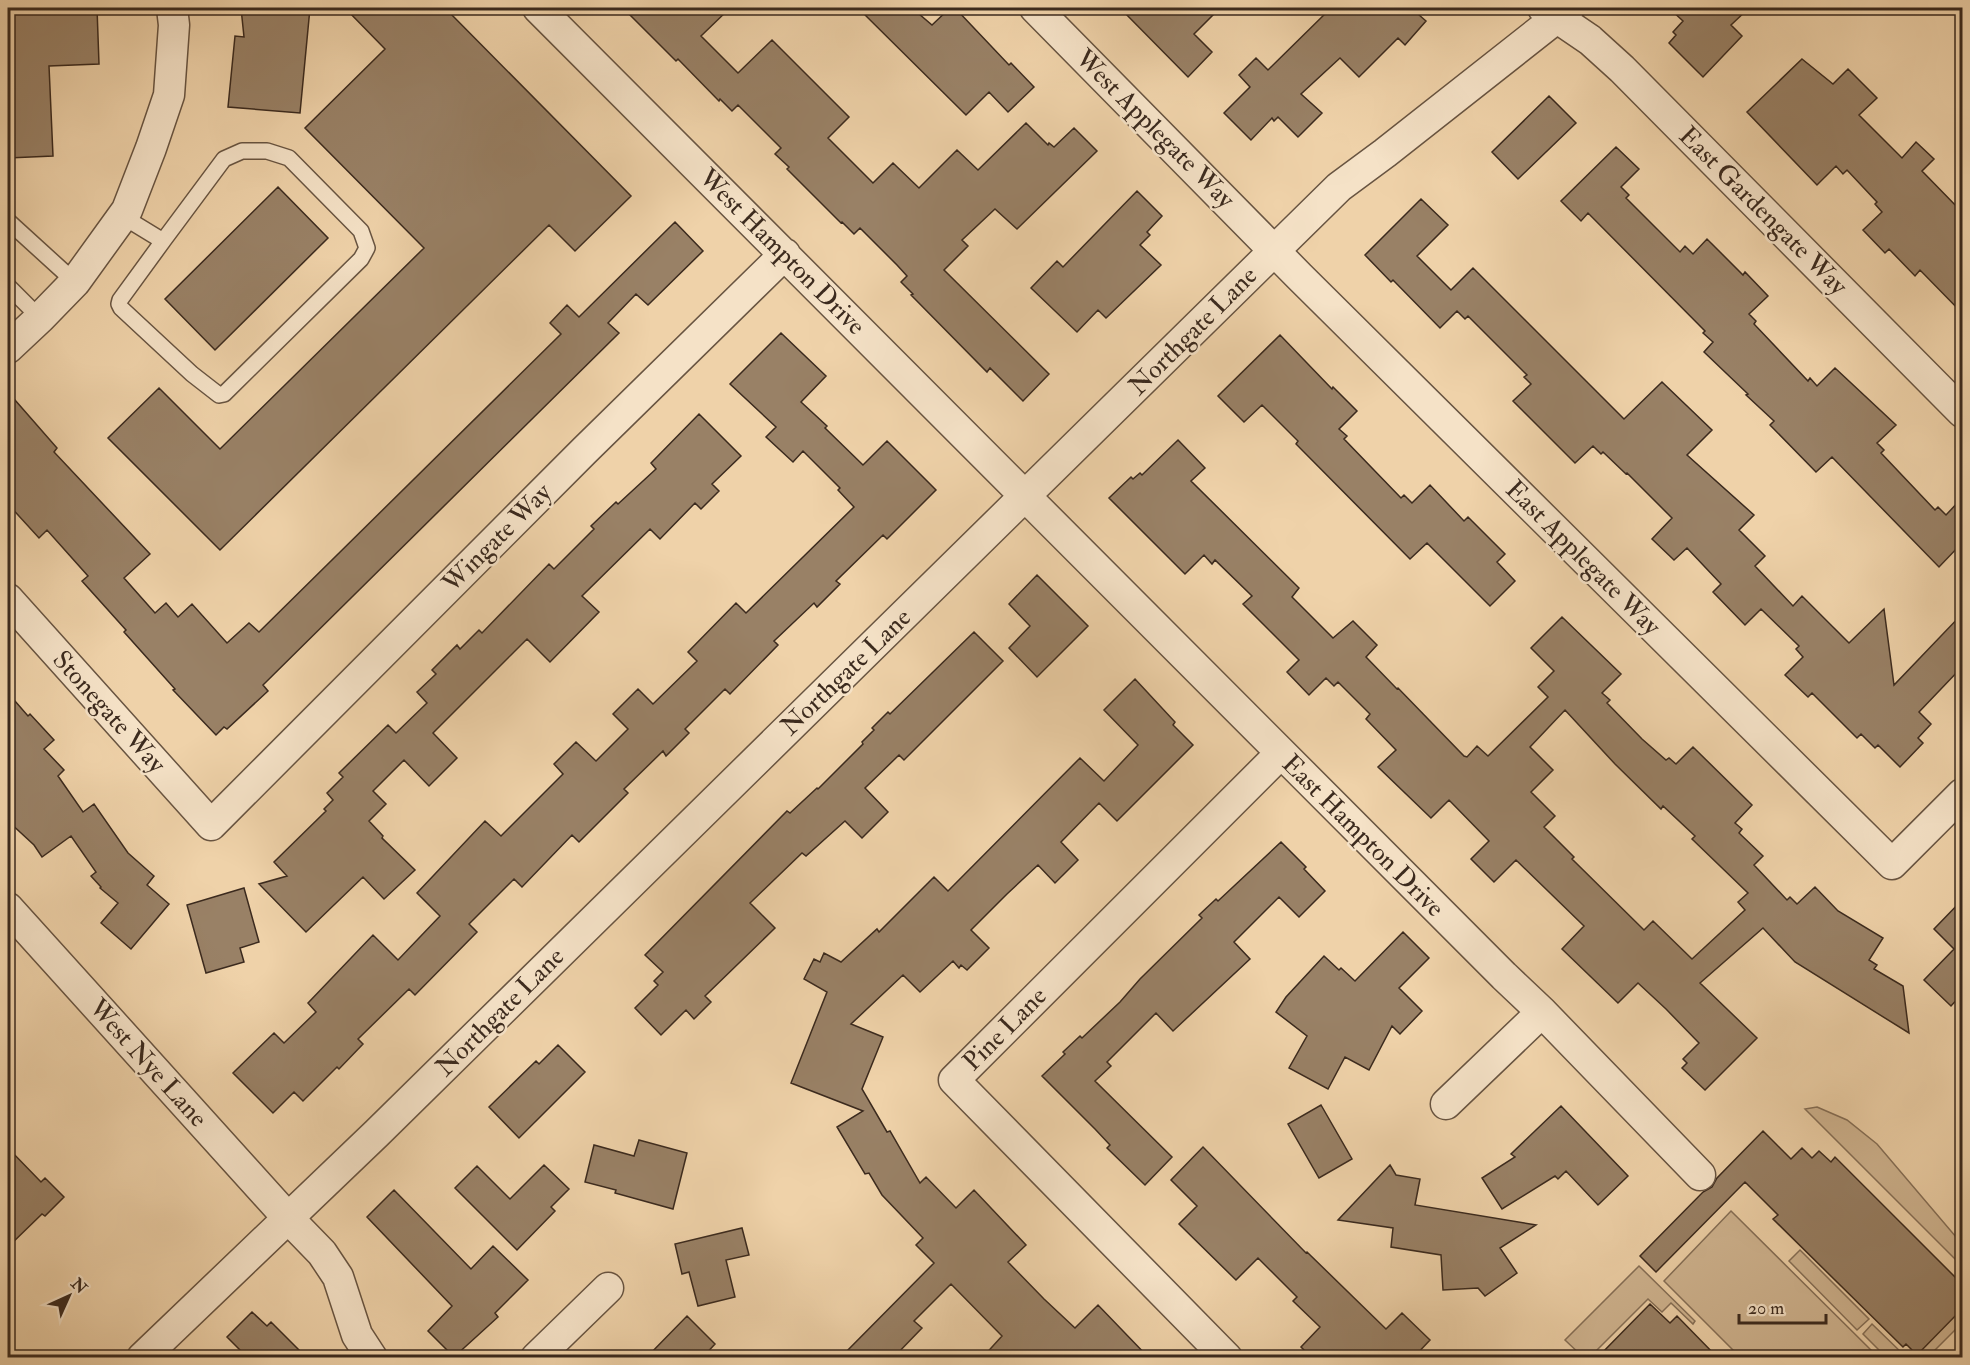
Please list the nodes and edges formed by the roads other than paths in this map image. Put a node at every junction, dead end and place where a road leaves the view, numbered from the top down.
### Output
1 (172, 8) edge
2 (538, 8) edge
3 (1035, 8) edge
4 (1556, 10) edge
5 (122, 216) junction
6 (8, 221) edge
7 (163, 242) junction
8 (1275, 251) junction
9 (785, 254) junction
10 (75, 282) junction
11 (8, 286) edge
12 (40, 318) junction
13 (8, 348) edge
14 (1962, 412) edge
15 (1025, 497) junction
16 (8, 599) edge
17 (1281, 753) junction
18 (1962, 794) edge
19 (211, 825) joint
20 (8, 908) edge
21 (1542, 1012) junction
22 (1446, 1104) dead end
23 (1700, 1175) dead end
24 (288, 1218) junction
25 (608, 1288) dead end
26 (142, 1358) edge
27 (372, 1358) edge
28 (536, 1358) edge
29 (1227, 1358) edge

1 - 5 street
2 - 9 street, West Hampton Drive
3 - 8 street, West Applegate Way
4 - 8 street, Northgate Lane
4 - 14 street, East Gardengate Way
5 - 7 lane
5 - 10 street
6 - 10 lane
7 - 7 lane
8 - 15 street, Northgate Lane
8 - 18 street, East Applegate Way
9 - 15 street, West Hampton Drive
9 - 19 street, Wingate Way
10 - 12 street
11 - 12 lane
12 - 13 street
15 - 17 street, East Hampton Drive
15 - 24 street, Northgate Lane
16 - 19 street, Stonegate Way
17 - 21 street, East Hampton Drive
17 - 29 street, Pine Lane
20 - 24 street, West Nye Lane
21 - 22 street
21 - 23 street, East Hampton Drive
24 - 26 street, Northgate Lane
24 - 27 street, West Nye Lane
25 - 28 street

